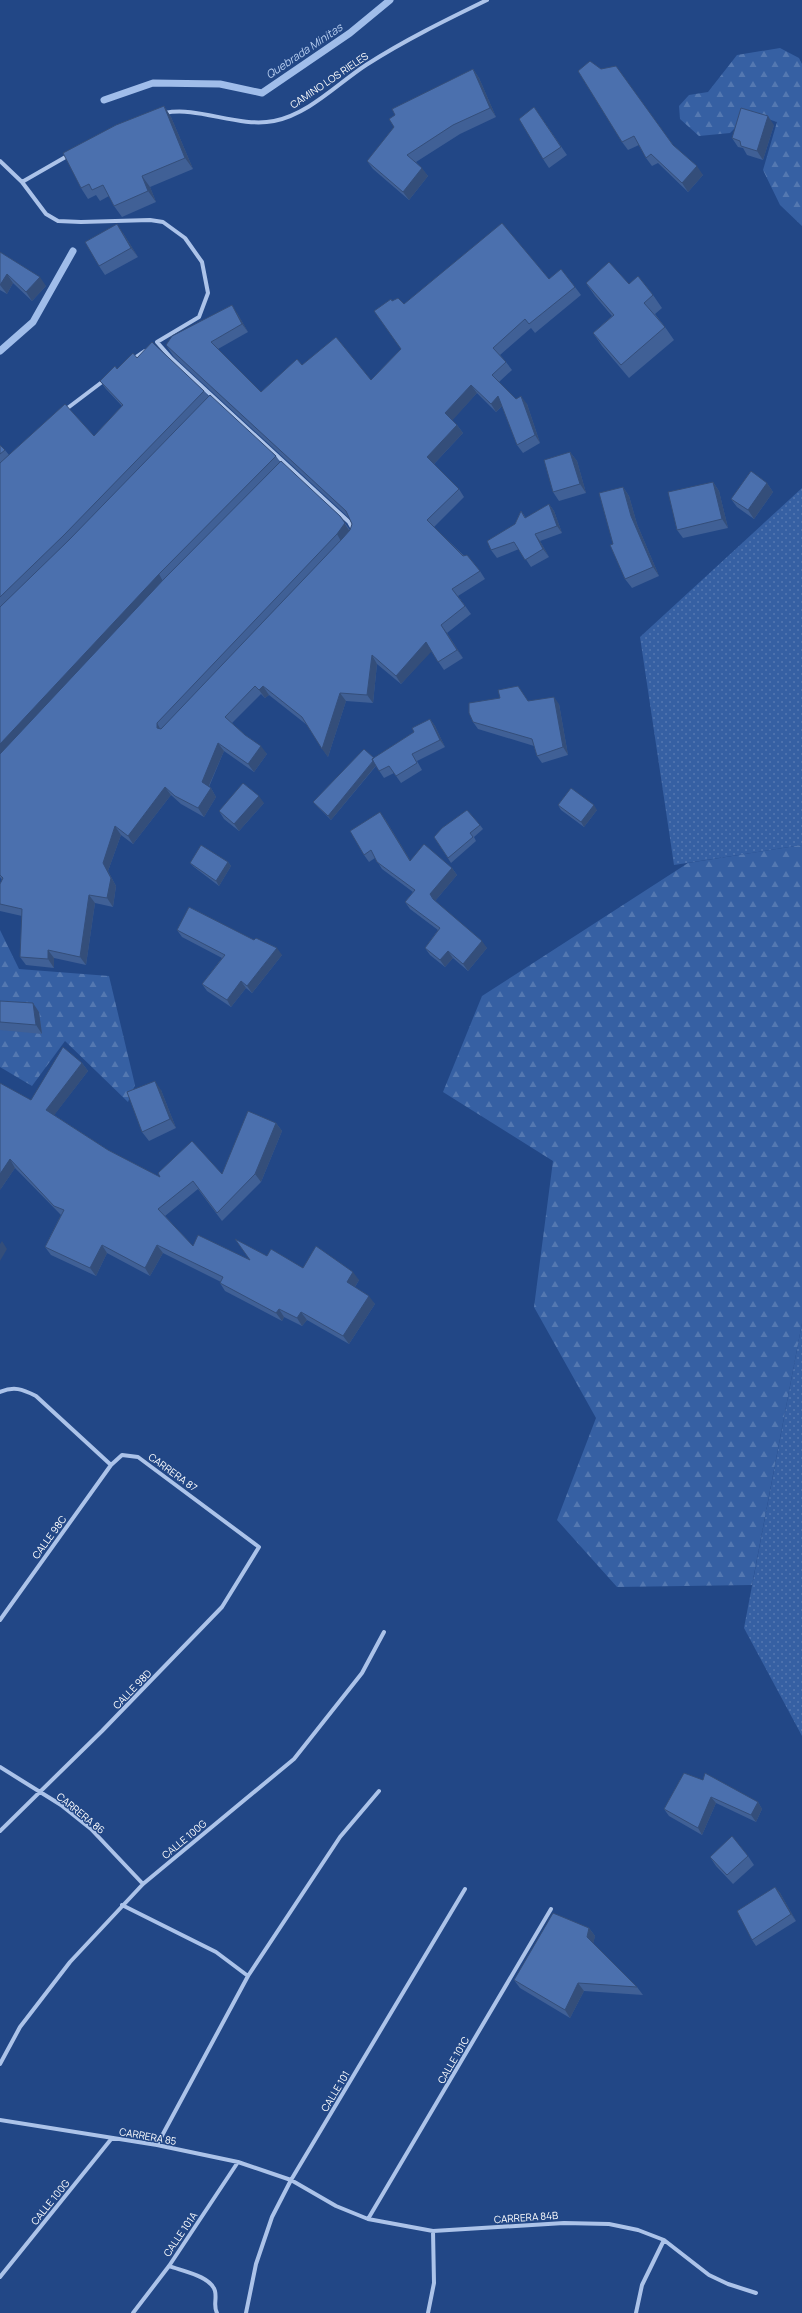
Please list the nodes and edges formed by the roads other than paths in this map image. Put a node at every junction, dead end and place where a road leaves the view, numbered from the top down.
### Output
1 (487, 0) edge
2 (160, 115) edge
3 (73, 153) edge
4 (0, 162) edge
5 (22, 182) junction
6 (157, 342) junction
7 (129, 363) edge
8 (111, 375) edge
9 (215, 399) junction
10 (210, 404) edge
11 (62, 412) edge
12 (286, 465) junction
13 (281, 470) edge
14 (353, 536) edge
15 (0, 1392) edge
16 (111, 1465) junction
17 (259, 1547) joint
18 (0, 1620) edge
19 (384, 1632) dead end
20 (0, 1767) edge
21 (379, 1791) dead end
22 (40, 1792) junction
23 (0, 1830) edge
24 (142, 1884) junction
25 (465, 1889) dead end
26 (122, 1905) junction
27 (551, 1909) dead end
28 (248, 1976) junction
29 (0, 2064) edge
30 (0, 2120) edge
31 (112, 2138) junction
32 (157, 2145) junction
33 (238, 2162) junction
34 (291, 2180) junction
35 (368, 2219) junction
36 (433, 2232) junction
37 (664, 2240) junction
38 (169, 2266) junction
39 (0, 2277) edge
40 (756, 2293) dead end
41 (132, 2313) edge
42 (217, 2313) edge
43 (246, 2313) edge
44 (428, 2313) edge
45 (636, 2313) edge

1 - 2 street, CAMINO LOS RIELES
3 - 5 street
4 - 5 street
5 - 6 street
6 - 7 street
6 - 9 street
8 - 11 street
9 - 10 street
9 - 12 street
12 - 13 street
12 - 14 street
15 - 16 street
16 - 17 street, CARRERA 87
16 - 18 street, CALLE 98C
17 - 22 street, CALLE 98D
19 - 24 street, CALLE 100G
20 - 22 street, CARRERA 86
21 - 28 street
22 - 23 street, CALLE 98D
22 - 24 street, CARRERA 86
24 - 26 street, CALLE 100G
25 - 34 street, CALLE 101
26 - 28 street
26 - 29 street, CALLE 100G
27 - 35 street, CALLE 101C
28 - 32 street
30 - 31 street, CARRERA 85
31 - 32 street, CARRERA 85
31 - 39 street, CALLE 100G
32 - 33 street, CARRERA 85
33 - 34 street, CARRERA 85
33 - 38 street, CALLE 101A
34 - 35 street, CARRERA 84B
34 - 43 street, CALLE 101
35 - 36 street, CARRERA 84B
36 - 37 street, CARRERA 84B
36 - 44 street
37 - 40 street, CARRERA 84B
37 - 45 street
38 - 41 street, CALLE 101A
38 - 42 street

